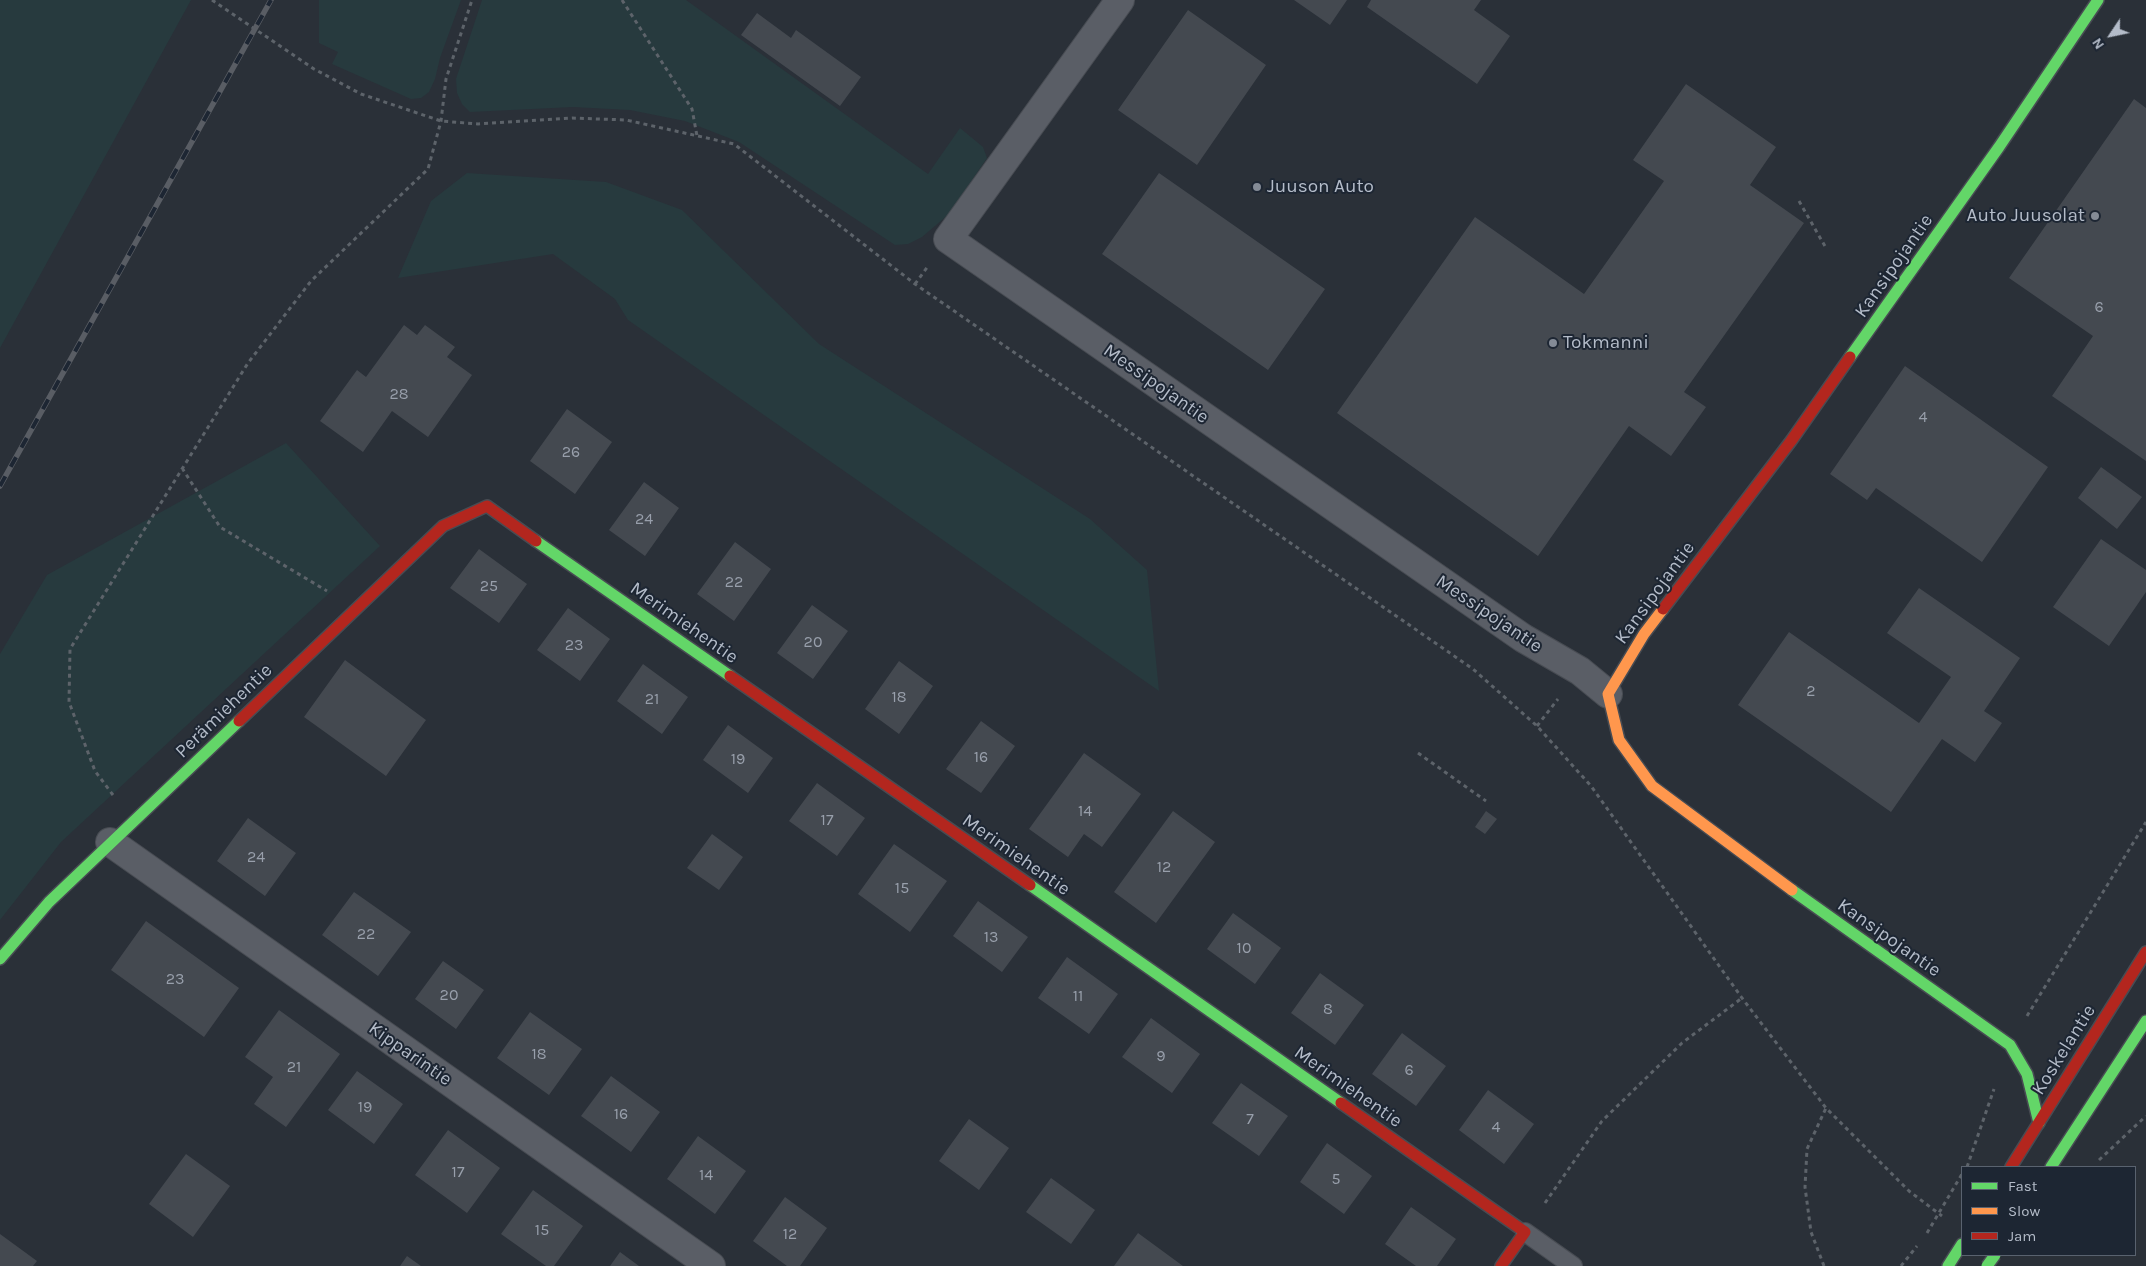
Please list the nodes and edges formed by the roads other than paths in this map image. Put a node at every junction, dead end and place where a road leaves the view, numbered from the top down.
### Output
1 (1120, 0) edge
2 (2098, 0) edge
3 (487, 506) joint
4 (1608, 694) junction
5 (110, 842) junction
6 (2146, 952) edge
7 (0, 959) edge
8 (2146, 1021) edge
9 (2039, 1123) junction
10 (2012, 1166) edge
11 (2052, 1166) edge
12 (1526, 1232) junction
13 (1959, 1249) edge
14 (711, 1266) edge
15 (1502, 1266) edge
16 (1573, 1266) edge
17 (1948, 1266) edge

1 - 4 street, Messipojantie
2 - 4 street, Kansipojantie
3 - 5 street, Perämiehentie
3 - 12 street, Merimiehentie
4 - 9 street, Kansipojantie
5 - 7 street, Perämiehentie
5 - 14 street, Kipparintie
6 - 9 street, Koskelantie
8 - 11 street
9 - 10 street, Koskelantie
12 - 15 street
12 - 16 lane
13 - 17 street

